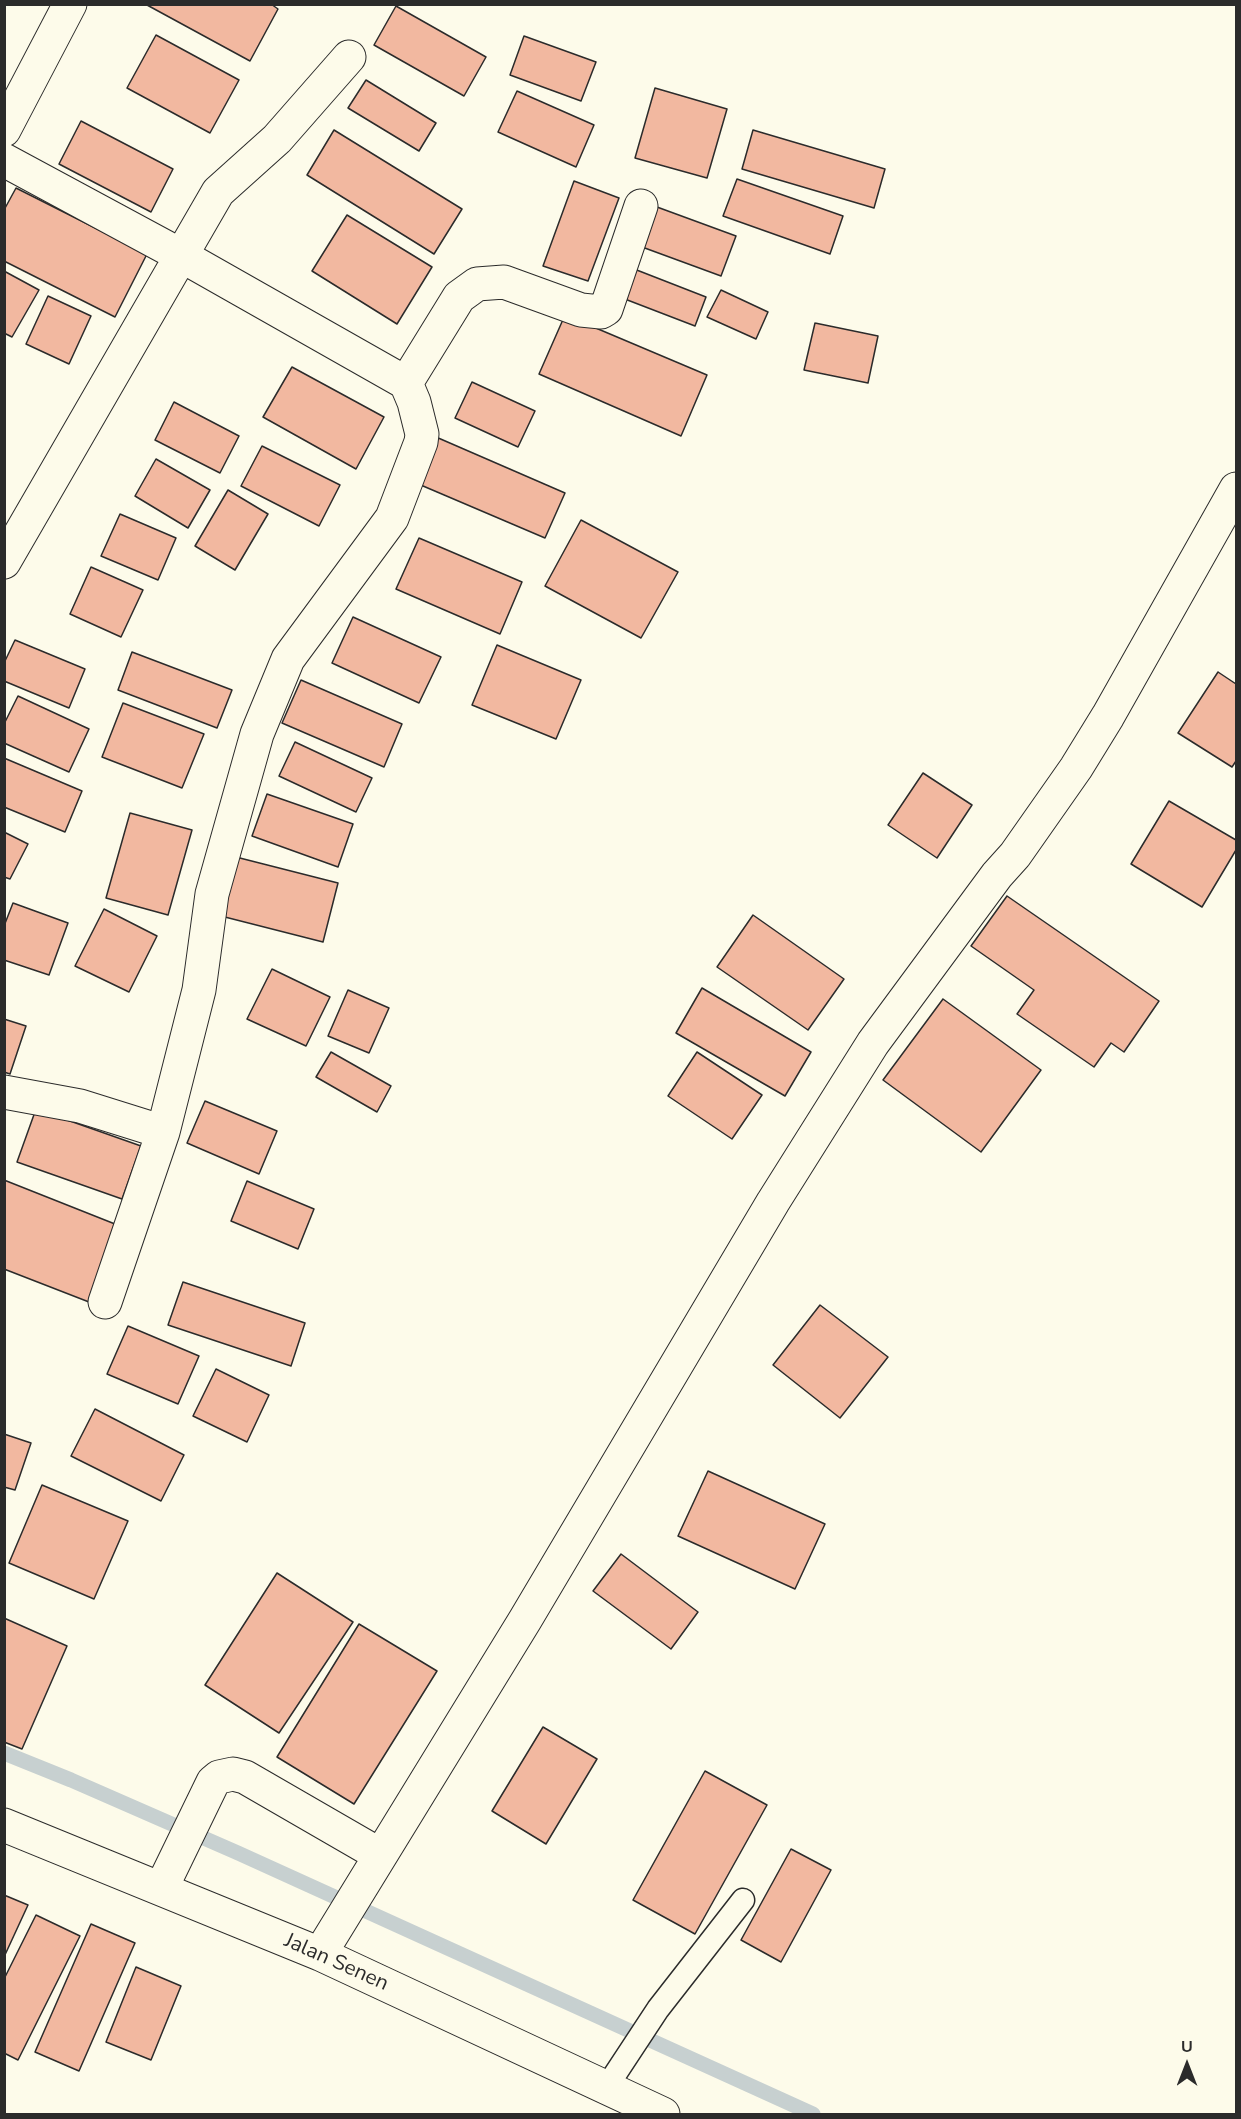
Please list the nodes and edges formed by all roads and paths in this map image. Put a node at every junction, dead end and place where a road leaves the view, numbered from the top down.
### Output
1 (70, 4) edge
2 (349, 57) dead end
3 (4, 130) edge
4 (4, 160) edge
5 (641, 206) dead end
6 (182, 256) junction
7 (406, 382) junction
8 (1236, 489) edge
9 (4, 562) edge
10 (4, 1092) edge
11 (163, 1132) junction
12 (105, 1302) dead end
13 (4, 1825) edge
14 (380, 1855) junction
15 (161, 1889) junction
16 (743, 1900) dead end
17 (320, 1954) junction
18 (606, 2088) junction
19 (663, 2115) edge

1 - 3 street
2 - 6 street
4 - 6 street
5 - 7 street
6 - 7 street
6 - 9 street
7 - 11 street
8 - 14 street
10 - 11 street
11 - 12 street
13 - 15 street, Jalan Senen
14 - 15 street
14 - 17 street
15 - 17 street, Jalan Senen
16 - 18 lane
17 - 18 street, Jalan Senen
18 - 19 street, Jalan Senen

